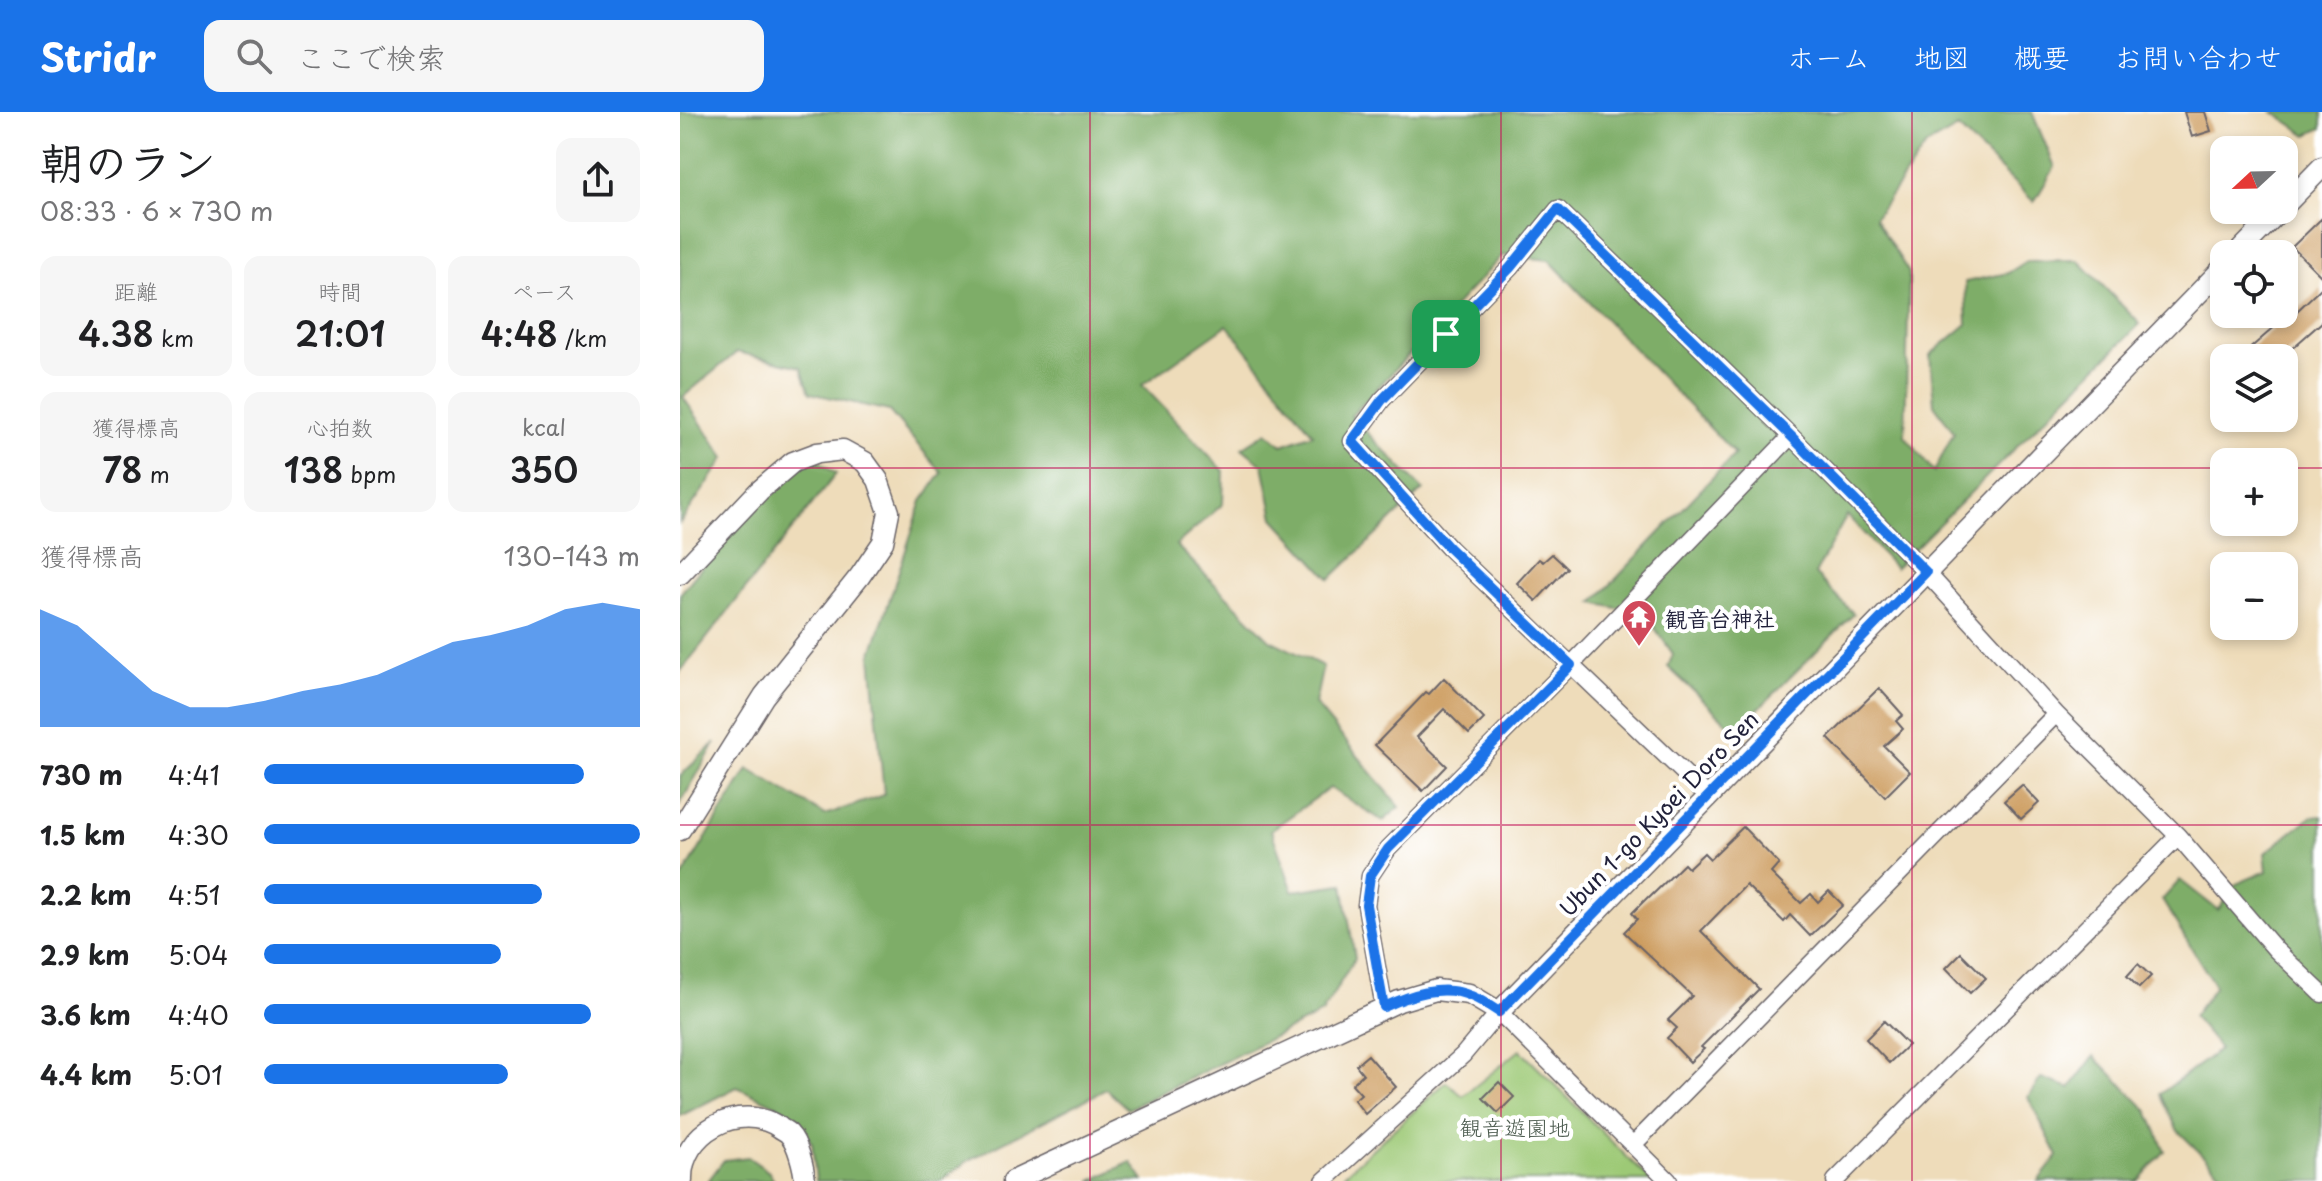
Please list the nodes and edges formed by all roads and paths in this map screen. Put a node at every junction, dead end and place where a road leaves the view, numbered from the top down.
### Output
1 (2322, 167) edge
2 (2298, 192) edge
3 (2266, 224) edge
4 (2251, 240) edge
5 (2210, 281) edge
6 (1791, 436) junction
7 (1926, 572) junction
8 (680, 574) edge
9 (1571, 665) junction
10 (2056, 714) junction
11 (1708, 796) junction
12 (680, 830) edge
13 (2178, 836) junction
14 (2322, 994) edge
15 (1384, 1007) junction
16 (1499, 1012) junction
17 (1633, 1145) junction
18 (682, 1181) edge
19 (805, 1181) edge
20 (1013, 1181) edge
21 (1324, 1181) edge
22 (1669, 1181) edge
23 (1835, 1181) edge

1 - 2 street
3 - 4 street
5 - 7 street, Ubun 1-go Kyoei Doro Sen
6 - 7 street
6 - 9 street
6 - 9 street
7 - 10 street
7 - 11 street, Ubun 1-go Kyoei Doro Sen
8 - 12 street
9 - 11 street
9 - 15 street
10 - 13 street
10 - 17 street
11 - 16 street, Ubun 1-go Kyoei Doro Sen
13 - 14 street
13 - 23 street
15 - 16 street
15 - 20 street
16 - 17 street
16 - 21 street
17 - 22 street
18 - 19 street

